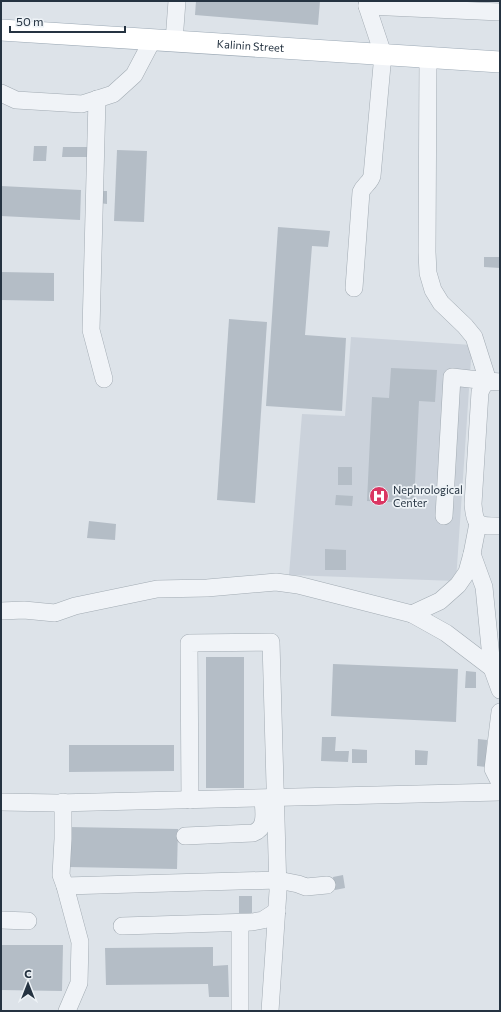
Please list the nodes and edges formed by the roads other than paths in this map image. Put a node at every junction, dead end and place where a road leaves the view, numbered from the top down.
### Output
1 (177, 1) edge
2 (368, 4) edge
3 (500, 12) edge
4 (1, 30) edge
5 (153, 39) junction
6 (174, 41) junction
7 (383, 54) junction
8 (428, 57) junction
9 (500, 62) edge
10 (9, 97) edge
11 (97, 99) junction
12 (1, 109) edge
13 (354, 288) dead end
14 (104, 379) dead end
15 (494, 382) edge
16 (444, 516) dead end
17 (478, 523) junction
18 (500, 526) edge
19 (472, 554) junction
20 (1, 611) edge
21 (412, 614) junction
22 (492, 668) junction
23 (500, 690) edge
24 (500, 712) edge
25 (500, 783) edge
26 (500, 792) edge
27 (269, 798) junction
28 (190, 800) junction
29 (1, 802) edge
30 (63, 802) junction
31 (185, 836) dead end
32 (278, 880) junction
33 (327, 885) dead end
34 (65, 886) junction
35 (277, 911) junction
36 (1, 920) edge
37 (28, 921) dead end
38 (240, 923) junction
39 (122, 926) dead end
40 (67, 1011) edge
41 (240, 1011) edge
42 (270, 1011) edge

1 - 6 street
2 - 3 street
2 - 7 street
4 - 5 main road, Kalinin Street
5 - 6 main road, Kalinin Street
5 - 11 street
6 - 7 main road, Kalinin Street
7 - 8 main road, Kalinin Street
7 - 13 street
8 - 9 main road, Kalinin Street
8 - 15 street
10 - 11 street
10 - 12 street
11 - 14 street
15 - 16 street
15 - 17 street
17 - 18 street
17 - 19 street
19 - 21 street
19 - 22 street
20 - 21 street
21 - 22 street
22 - 23 street
24 - 25 street
26 - 27 street
27 - 28 street
27 - 28 street
27 - 31 street
27 - 32 street
28 - 30 street
29 - 30 street
30 - 34 street
32 - 33 street
32 - 34 street
32 - 35 street
34 - 40 street
35 - 38 street
35 - 42 street
36 - 37 street
38 - 39 street
38 - 41 street

